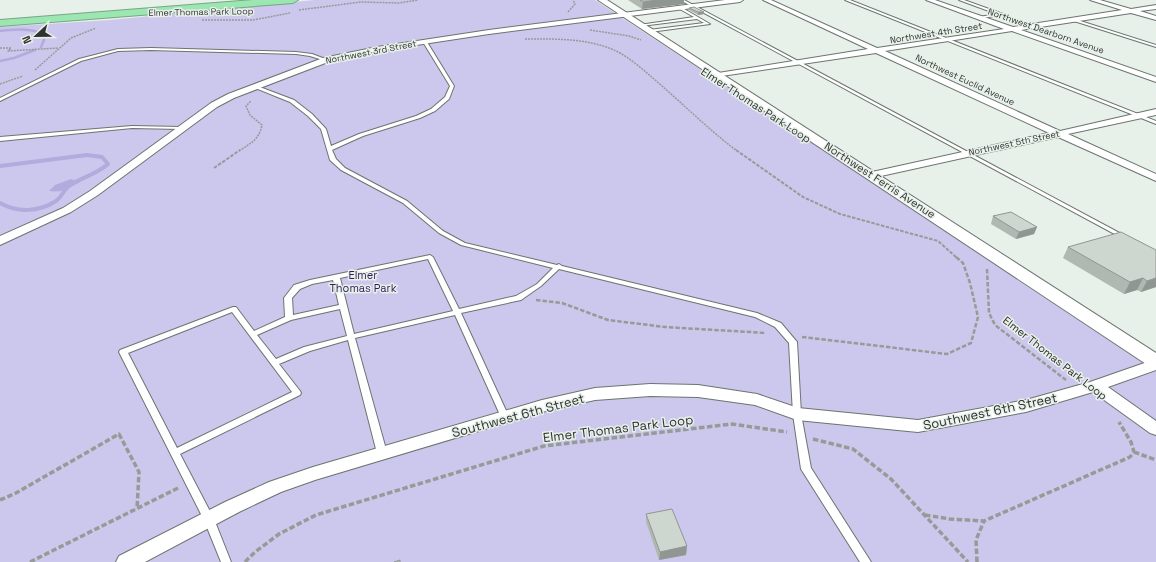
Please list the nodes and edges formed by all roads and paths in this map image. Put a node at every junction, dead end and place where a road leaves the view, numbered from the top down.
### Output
1 (293, 0) edge
2 (418, 0) edge
3 (572, 0) edge
4 (602, 0) edge
5 (682, 0) edge
6 (740, 0) edge
7 (766, 0) edge
8 (847, 0) edge
9 (929, 0) edge
10 (960, 0) edge
11 (1093, 0) edge
12 (239, 5) junction
13 (692, 6) junction
14 (680, 7) junction
15 (1156, 7) edge
16 (297, 10) dead end
17 (1132, 11) junction
18 (0, 12) edge
19 (292, 12) dead end
20 (624, 14) junction
21 (698, 18) junction
22 (980, 18) junction
23 (1156, 18) edge
24 (199, 20) dead end
25 (575, 20) junction
26 (678, 20) junction
27 (1075, 20) junction
28 (0, 23) edge
29 (657, 23) junction
30 (641, 25) junction
31 (688, 26) junction
32 (97, 28) dead end
33 (666, 29) junction
34 (1013, 30) junction
35 (650, 31) junction
36 (522, 39) dead end
37 (948, 40) junction
38 (425, 42) junction
39 (648, 44) dead end
40 (1156, 46) edge
41 (0, 48) edge
42 (58, 48) junction
43 (878, 51) junction
44 (326, 60) junction
45 (800, 63) junction
46 (29, 73) dead end
47 (718, 75) junction
48 (22, 76) dead end
49 (1156, 80) edge
50 (0, 84) edge
51 (255, 86) junction
52 (268, 92) junction
53 (0, 100) edge
54 (1156, 112) edge
55 (1139, 116) junction
56 (1156, 123) edge
57 (181, 128) junction
58 (1057, 133) junction
59 (0, 139) edge
60 (330, 149) junction
61 (967, 153) junction
62 (214, 168) dead end
63 (872, 175) junction
64 (1156, 178) edge
65 (1128, 239) edge
66 (0, 241) edge
67 (983, 264) dead end
68 (559, 266) junction
69 (336, 277) junction
70 (518, 298) junction
71 (344, 306) junction
72 (457, 312) junction
73 (289, 318) junction
74 (252, 334) junction
75 (788, 336) junction
76 (351, 337) junction
77 (1155, 361) edge
78 (274, 363) junction
79 (1088, 389) junction
80 (797, 414) junction
81 (1115, 414) dead end
82 (505, 417) junction
83 (1156, 429) edge
84 (800, 435) junction
85 (1134, 452) junction
86 (175, 453) junction
87 (382, 453) junction
88 (1156, 460) edge
89 (191, 482) junction
90 (0, 500) edge
91 (137, 509) junction
92 (924, 515) junction
93 (209, 519) junction
94 (984, 521) junction
95 (30, 562) edge
96 (126, 562) edge
97 (226, 562) edge
98 (245, 562) edge
99 (866, 562) edge
100 (968, 562) edge
101 (977, 562) edge

1 - 12 highway
2 - 16 path
3 - 25 path
4 - 20 street, Northwest Ferris Avenue
5 - 13 lane
6 - 13 street, Northwest 3rd Street
7 - 43 street, Northwest Euclid Avenue
8 - 37 lane
9 - 22 street, Northwest Dearborn Avenue
10 - 22 lane
11 - 17 street
12 - 18 highway
12 - 28 highway
13 - 14 street, Northwest 3rd Street
13 - 45 lane
14 - 20 street, Northwest 3rd Street
14 - 21 lane
15 - 17 street, Northwest 4th Street
17 - 23 street
17 - 27 street, Northwest 4th Street
19 - 24 path, Elmer Thomas Park Loop
20 - 25 street, Northwest 3rd Street
20 - 30 street, Northwest Ferris Avenue
21 - 26 lane
21 - 31 lane
22 - 34 street, Northwest Dearborn Avenue
25 - 38 street, Northwest 3rd Street
25 - 39 path
26 - 29 lane
26 - 31 lane
27 - 34 street, Northwest 4th Street
27 - 40 lane
29 - 30 lane
29 - 33 lane
30 - 35 street, Northwest Ferris Avenue
31 - 33 lane
32 - 42 path
33 - 35 lane
34 - 37 street, Northwest 4th Street
34 - 49 street, Northwest Dearborn Avenue
35 - 47 street, Northwest Ferris Avenue
36 - 75 path
37 - 43 street, Northwest 4th Street
37 - 55 lane
38 - 44 street, Northwest 3rd Street
38 - 60 lane
41 - 42 path
42 - 46 path
43 - 45 street, Northwest 4th Street
43 - 58 street, Northwest Euclid Avenue
44 - 51 street, Northwest 3rd Street
44 - 53 lane
45 - 47 street, Northwest 4th Street
45 - 61 lane
47 - 63 street, Northwest Ferris Avenue
48 - 50 path
51 - 52 lane
51 - 57 street, Northwest 3rd Street
52 - 60 lane
52 - 62 path
54 - 55 street, Northwest 5th Street
55 - 56 lane
55 - 58 street, Northwest 5th Street
57 - 59 lane
57 - 66 street, Northwest 3rd Street
58 - 61 street, Northwest 5th Street
58 - 64 street, Northwest Euclid Avenue
60 - 68 lane
61 - 63 street, Northwest 5th Street
61 - 65 lane
63 - 77 street, Northwest Ferris Avenue
67 - 79 path, Elmer Thomas Park Loop
68 - 70 lane
68 - 75 lane
69 - 71 lane
69 - 72 lane
69 - 73 lane
70 - 72 lane
70 - 75 path
71 - 73 lane
71 - 76 lane
72 - 76 lane
72 - 82 lane
73 - 74 lane
74 - 78 lane
74 - 86 lane
75 - 80 lane
76 - 78 lane
76 - 87 lane
77 - 79 street, Southwest 6th Street
78 - 86 lane
79 - 80 street, Southwest 6th Street
79 - 83 street
80 - 82 street, Southwest 6th Street
80 - 84 lane
81 - 85 path
82 - 87 street, Southwest 6th Street
84 - 92 path, Elmer Thomas Park Loop
84 - 98 path, Elmer Thomas Park Loop
84 - 99 lane
85 - 88 path
85 - 94 path
86 - 89 lane
87 - 93 street, Southwest 6th Street
89 - 91 path
89 - 93 lane
90 - 91 path
91 - 95 path
92 - 94 path
92 - 100 path, Elmer Thomas Park Loop
93 - 96 street, Southwest 6th Street
93 - 97 lane
94 - 101 path

